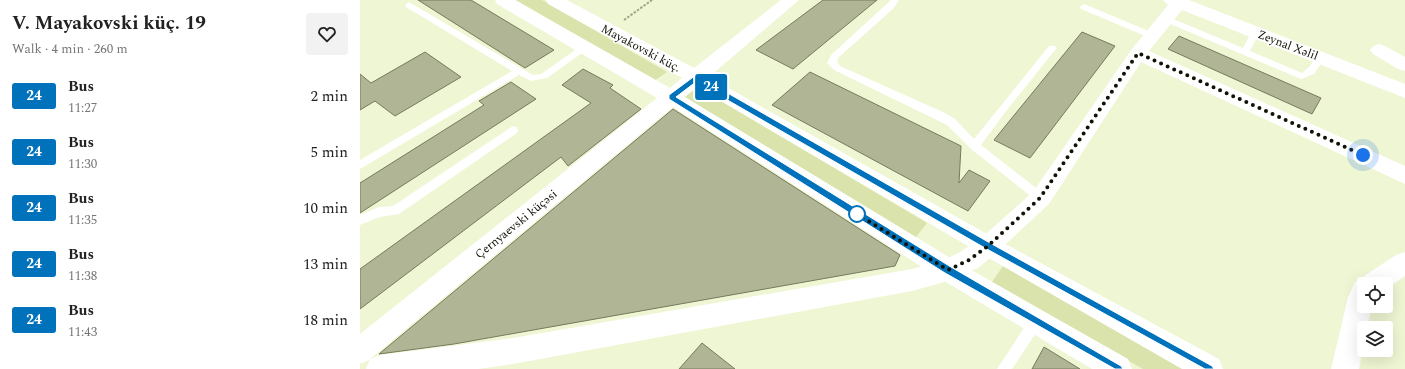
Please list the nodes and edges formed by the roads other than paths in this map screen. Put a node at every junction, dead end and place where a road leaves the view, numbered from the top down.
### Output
1 (503, 0) edge
2 (554, 0) edge
3 (792, 0) edge
4 (895, 0) edge
5 (1177, 1) edge
6 (409, 5) dead end
7 (1084, 7) dead end
8 (1166, 19) junction
9 (1254, 33) junction
10 (1153, 36) junction
11 (584, 48) junction
12 (1052, 48) dead end
13 (1379, 50) dead end
14 (1245, 52) junction
15 (1138, 53) junction
16 (1320, 58) junction
17 (1405, 65) edge
18 (518, 71) junction
19 (696, 78) junction
20 (1405, 90) edge
21 (671, 97) junction
22 (514, 130) dead end
23 (975, 146) junction
24 (360, 165) edge
25 (1405, 175) edge
26 (1040, 198) junction
27 (360, 220) edge
28 (988, 246) junction
29 (1405, 263) edge
30 (948, 270) junction
31 (1384, 277) edge
32 (1357, 313) edge
33 (1036, 321) junction
34 (360, 351) edge
35 (380, 369) edge
36 (1004, 369) edge
37 (1118, 369) edge
38 (1209, 369) edge
39 (1345, 369) edge

1 - 11 street
2 - 19 street, Mayakovski küç.
3 - 19 street, Çernyaevski küçəsi
4 - 23 lane
5 - 8 street
5 - 9 street, Zeynal Xəlil
6 - 18 lane
7 - 10 lane
8 - 10 street
8 - 14 lane
9 - 14 lane
9 - 16 street, Zeynal Xəlil
10 - 15 street
11 - 18 lane
11 - 21 street
12 - 23 lane
13 - 17 street
14 - 16 lane
15 - 25 street
15 - 26 street
16 - 20 street, Zeynal Xəlil
18 - 24 lane
19 - 21 street, Çernyaevski küçəsi
19 - 28 street, Mayakovski küç.
21 - 30 street
21 - 34 street, Çernyaevski küçəsi
22 - 27 lane
23 - 26 lane
26 - 28 street
28 - 30 street
28 - 38 street, Mayakovski küç.
29 - 31 street
30 - 33 street
30 - 35 street
32 - 39 street
33 - 36 lane
33 - 37 street

